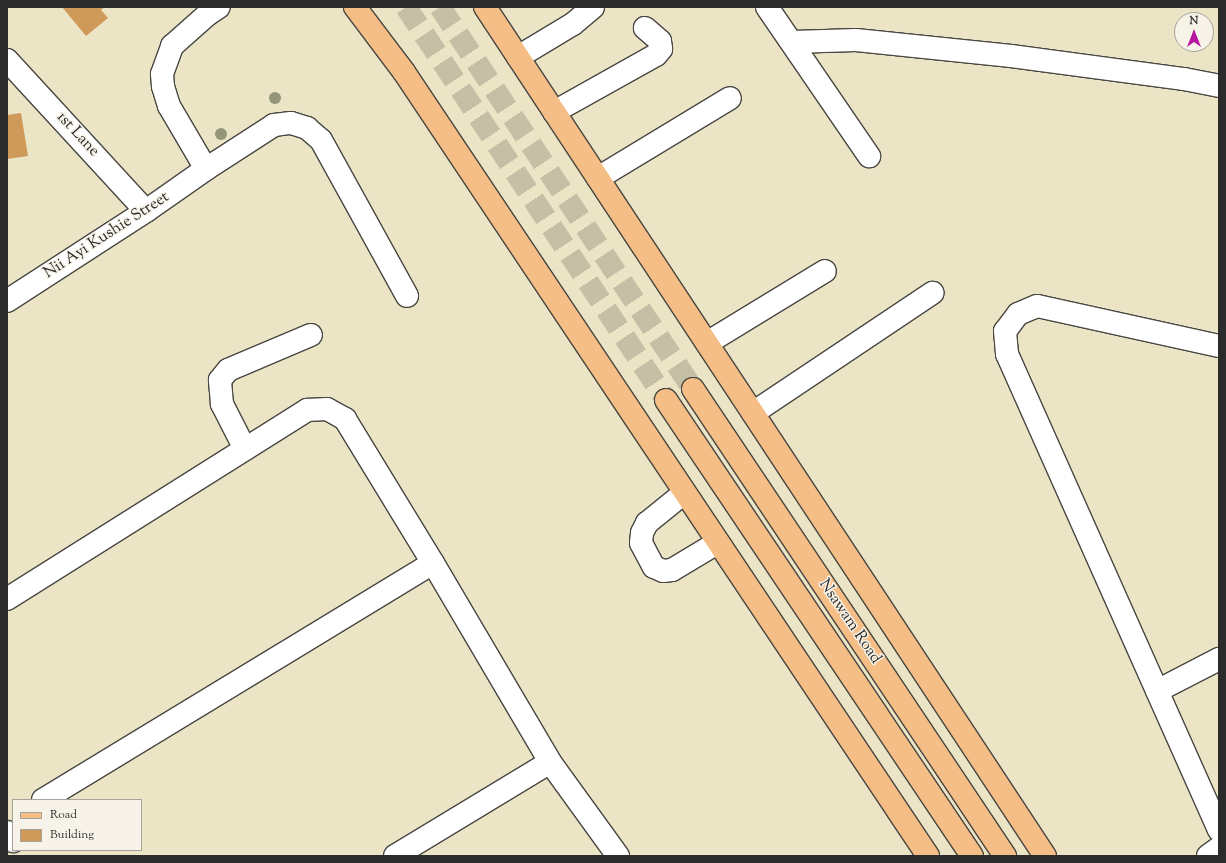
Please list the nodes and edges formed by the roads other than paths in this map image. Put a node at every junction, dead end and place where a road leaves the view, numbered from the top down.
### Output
1 (355, 7) edge
2 (485, 7) edge
3 (593, 7) edge
4 (767, 7) edge
5 (209, 10) edge
6 (644, 28) dead end
7 (792, 42) junction
8 (518, 57) junction
9 (7, 60) edge
10 (1219, 86) edge
11 (730, 98) dead end
12 (554, 112) junction
13 (869, 156) dead end
14 (206, 169) junction
15 (598, 178) junction
16 (146, 211) junction
17 (825, 271) dead end
18 (932, 293) dead end
19 (407, 296) dead end
20 (7, 301) edge
21 (311, 335) dead end
22 (707, 343) junction
23 (1219, 346) edge
24 (693, 389) tunnel mouth
25 (666, 400) tunnel mouth
26 (753, 413) junction
27 (245, 449) junction
28 (684, 493) junction
29 (718, 543) junction
30 (433, 563) junction
31 (7, 600) edge
32 (1219, 659) edge
33 (1157, 691) junction
34 (550, 762) junction
35 (45, 799) edge
36 (1219, 830) edge
37 (1219, 848) edge
38 (394, 856) edge
39 (618, 856) edge
40 (928, 856) edge
41 (972, 856) edge
42 (1005, 856) edge
43 (1045, 856) edge
44 (1208, 856) edge

1 - 28 main road
2 - 8 main road
3 - 8 street
4 - 7 street
5 - 14 street
6 - 12 street
7 - 10 street
7 - 13 street
8 - 12 main road
9 - 16 street, 1st Lane
11 - 15 street
12 - 15 main road
14 - 16 street, Nii Ayi Kushie Street
14 - 19 street, Nii Ayi Kushie Street
15 - 22 main road
16 - 20 street, Nii Ayi Kushie Street
17 - 22 street
18 - 26 street
21 - 27 street
22 - 26 main road
23 - 33 street
24 - 42 main road, Nsawam Road
25 - 41 main road, Nsawam Road
26 - 43 main road
27 - 30 street
27 - 31 street
28 - 29 main road
28 - 29 street
29 - 40 main road
30 - 34 street
30 - 35 street
32 - 33 street
33 - 36 street
34 - 38 street
34 - 39 street
37 - 44 street

